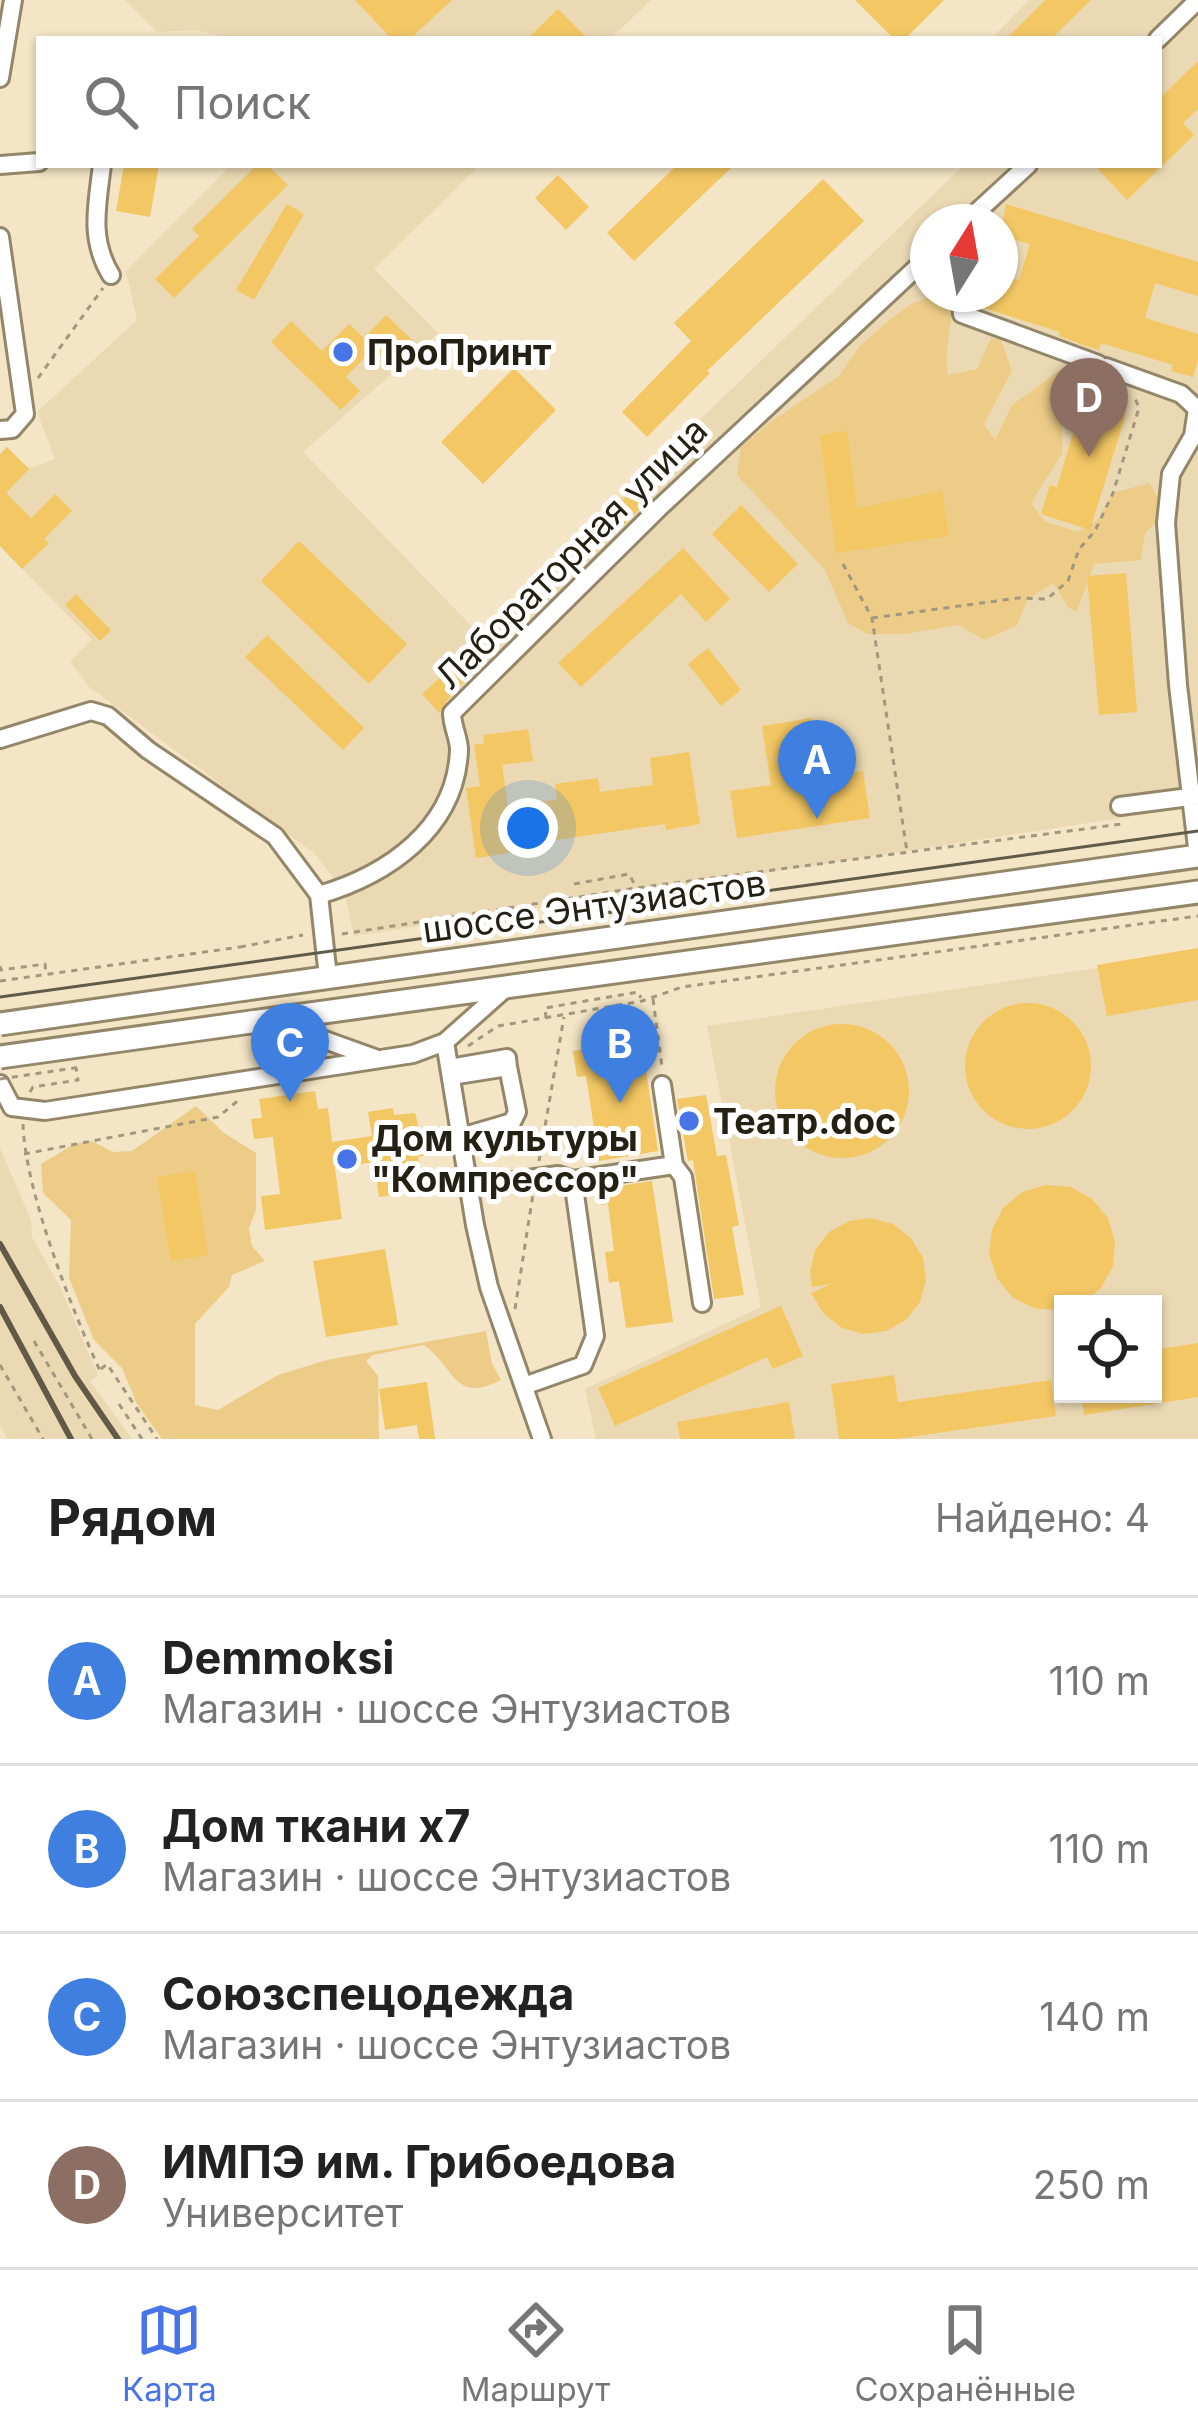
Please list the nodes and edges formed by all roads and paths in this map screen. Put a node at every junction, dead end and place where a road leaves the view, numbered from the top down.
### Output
1 (13, 0) edge
2 (1198, 0) edge
3 (1161, 36) edge
4 (0, 78) edge
5 (36, 162) edge
6 (0, 165) edge
7 (101, 168) edge
8 (1025, 168) edge
9 (986, 204) edge
10 (0, 237) edge
11 (910, 274) edge
12 (111, 275) joint
13 (962, 312) edge
14 (1109, 368) junction
15 (23, 399) junction
16 (0, 430) edge
17 (843, 564) dead end
18 (872, 619) junction
19 (0, 739) edge
20 (1194, 796) edge
21 (1124, 815) joint
22 (907, 853) junction
23 (1198, 856) edge
24 (574, 884) dead end
25 (636, 888) junction
26 (1198, 892) edge
27 (319, 895) junction
28 (1198, 916) edge
29 (324, 937) junction
30 (0, 966) edge
31 (46, 975) junction
32 (328, 976) junction
33 (0, 981) edge
34 (507, 987) junction
35 (652, 998) junction
36 (642, 1001) junction
37 (546, 1019) junction
38 (258, 1021) junction
39 (0, 1024) edge
40 (0, 1058) edge
41 (376, 1059) junction
42 (449, 1061) junction
43 (76, 1068) dead end
44 (257, 1083) junction
45 (0, 1084) edge
46 (662, 1085) joint
47 (26, 1102) junction
48 (460, 1137) junction
49 (24, 1154) junction
50 (674, 1165) junction
51 (574, 1180) junction
52 (469, 1187) junction
53 (702, 1304) dead end
54 (34, 1341) dead end
55 (0, 1365) edge
56 (524, 1386) junction
57 (118, 1404) dead end
58 (43, 1439) edge
59 (92, 1439) edge
60 (142, 1439) edge
61 (157, 1439) edge
62 (542, 1439) edge

1 - 4 street
2 - 3 street
5 - 6 street
7 - 12 street
8 - 9 street
10 - 15 street
11 - 27 street, Лабораторная улица
12 - 15 path
13 - 14 street
14 - 18 path
14 - 20 street
15 - 16 street
17 - 18 path
18 - 22 path
19 - 27 street
20 - 21 street
20 - 23 street
21 - 22 path
22 - 25 path
23 - 32 main road, шоссе Энтузиастов
24 - 25 path
25 - 29 path
26 - 34 main road, шоссе Энтузиастов
27 - 29 street
28 - 35 path
29 - 31 path, bridge
29 - 32 street
30 - 31 path, bridge
31 - 33 path, bridge
32 - 39 main road, шоссе Энтузиастов, bridge
34 - 38 main road, шоссе Энтузиастов
34 - 42 street
35 - 36 path
35 - 46 path
36 - 37 path
36 - 37 path
37 - 42 path
38 - 40 main road, шоссе Энтузиастов, bridge
38 - 41 street
38 - 44 street
41 - 42 street
41 - 44 street
42 - 48 street
42 - 48 street
43 - 47 path, bridge
44 - 47 street
44 - 49 path
45 - 47 street
46 - 50 street
47 - 49 path
48 - 52 street
49 - 61 path
50 - 51 street
50 - 53 street
51 - 52 street
51 - 56 street
52 - 56 street
54 - 59 path
55 - 58 path
56 - 62 street
57 - 60 path

